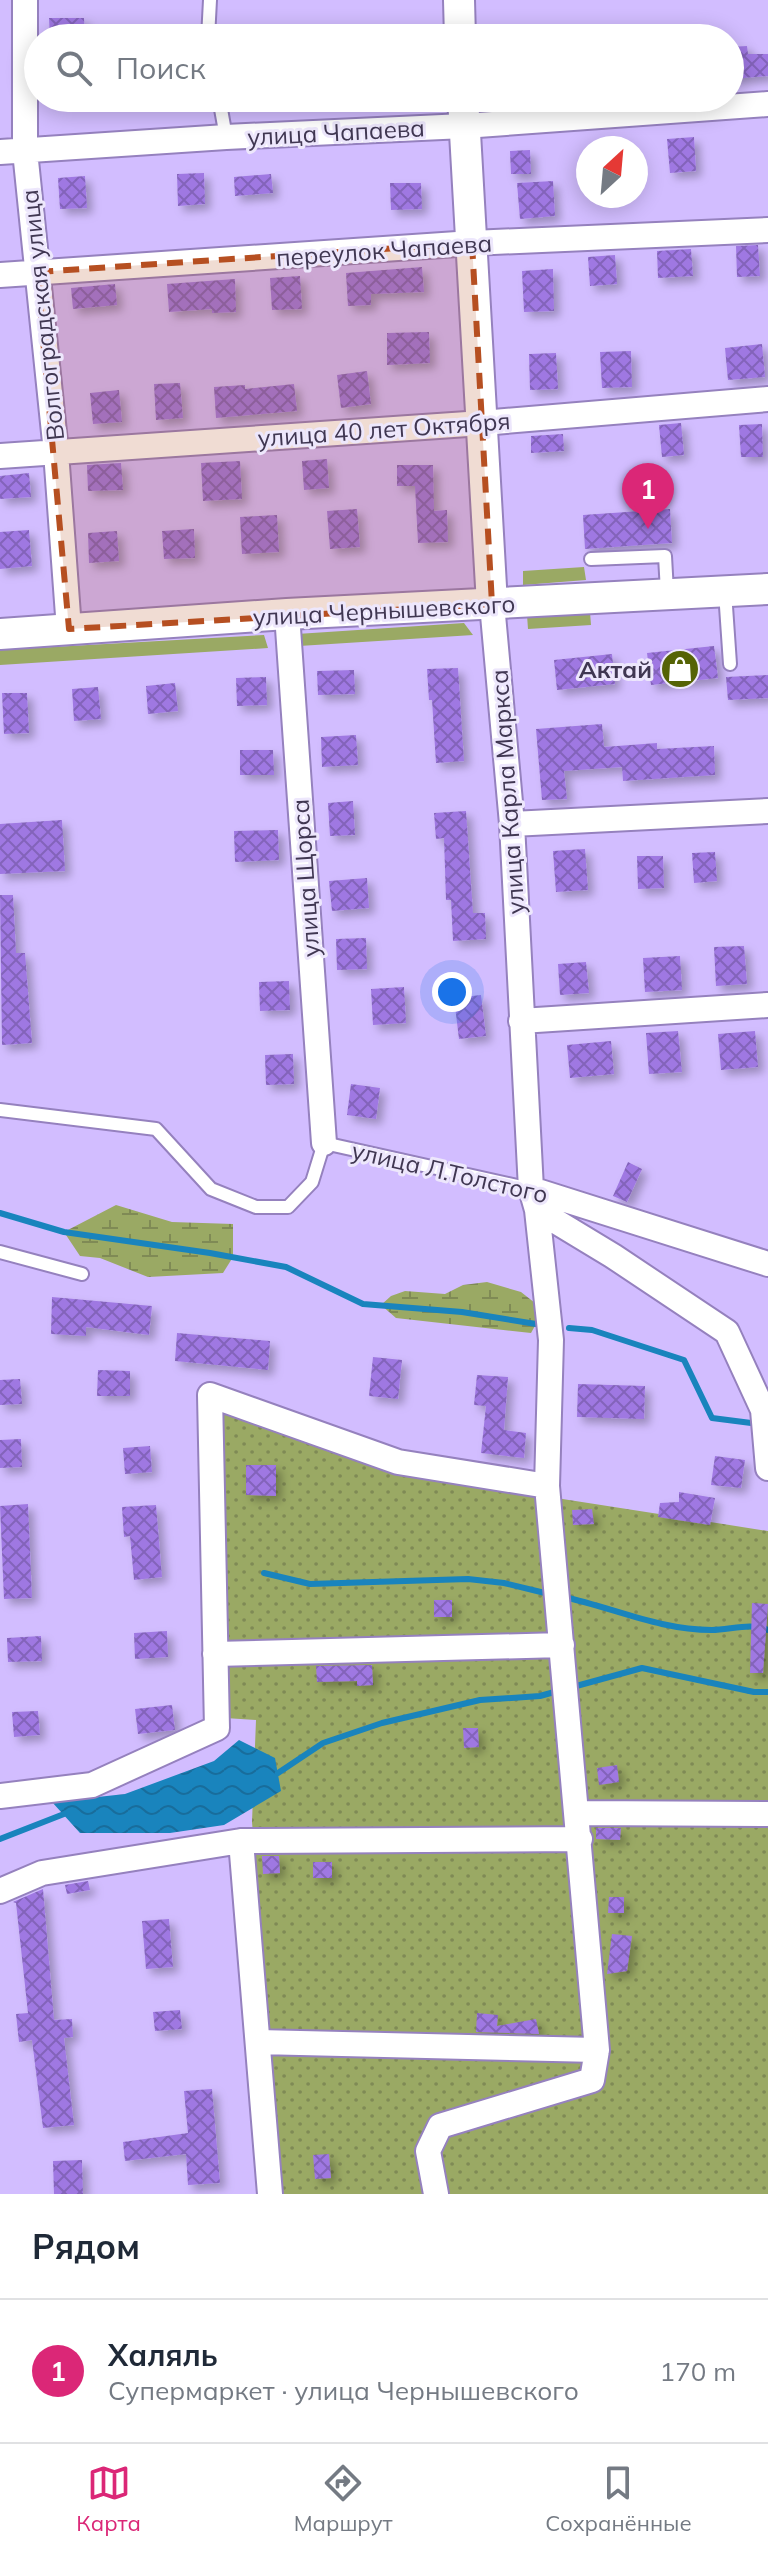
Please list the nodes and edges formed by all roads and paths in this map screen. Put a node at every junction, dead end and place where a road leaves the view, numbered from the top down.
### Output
1 (25, 0) edge
2 (210, 0) edge
3 (459, 0) edge
4 (25, 24) edge
5 (209, 24) edge
6 (460, 24) edge
7 (768, 104) edge
8 (744, 105) edge
9 (25, 112) edge
10 (222, 112) edge
11 (463, 112) edge
12 (226, 137) junction
13 (25, 151) junction
14 (0, 152) edge
15 (768, 230) edge
16 (472, 243) junction
17 (37, 272) junction
18 (0, 275) edge
19 (768, 399) edge
20 (482, 423) junction
21 (56, 452) junction
22 (0, 456) edge
23 (591, 559) dead end
24 (768, 589) edge
25 (725, 592) junction
26 (667, 595) junction
27 (492, 604) junction
28 (287, 614) junction
29 (69, 629) junction
30 (0, 634) edge
31 (730, 664) dead end
32 (768, 811) edge
33 (512, 824) junction
34 (768, 1005) edge
35 (521, 1021) junction
36 (0, 1110) edge
37 (324, 1143) junction
38 (534, 1199) junction
39 (0, 1252) edge
40 (768, 1264) edge
41 (82, 1274) dead end
42 (768, 1468) edge
43 (547, 1486) junction
44 (562, 1645) junction
45 (215, 1654) junction
46 (0, 1796) edge
47 (578, 1813) junction
48 (768, 1814) edge
49 (580, 1839) junction
50 (241, 1841) junction
51 (0, 1891) edge
52 (258, 2042) junction
53 (597, 2050) junction
54 (270, 2194) edge
55 (436, 2194) edge

1 - 4 street, Волгоградская улица
2 - 5 lane
3 - 6 street
7 - 8 street, улица Чапаева
9 - 13 street, Волгоградская улица
10 - 12 lane
11 - 12 street, улица Чапаева
11 - 16 street, улица Карла Маркса
12 - 13 street, улица Чапаева
13 - 14 street, улица Чапаева
13 - 17 street, Волгоградская улица
15 - 16 street, переулок Чапаева
16 - 17 street, переулок Чапаева
16 - 20 street, улица Карла Маркса
17 - 18 street, переулок Чапаева
17 - 21 street, Волгоградская улица
19 - 20 street, улица 40 лет Октября
20 - 21 street, улица 40 лет Октября
20 - 27 street, улица Карла Маркса
21 - 22 street, улица 40 лет Октября
21 - 29 street, Волгоградская улица
23 - 26 lane
24 - 25 street, улица Чернышевского
25 - 26 street, улица Чернышевского
25 - 31 lane
26 - 27 street, улица Чернышевского
27 - 28 street, улица Чернышевского
27 - 33 street, улица Карла Маркса
28 - 29 street, улица Чернышевского
28 - 37 street, улица Щорса
29 - 30 street, улица Чернышевского
32 - 33 street
33 - 35 street, улица Карла Маркса
34 - 35 street
35 - 38 street, улица Карла Маркса
36 - 37 lane, улица Л.Толстого
37 - 38 lane, улица Л.Толстого
38 - 40 street, улица Л.Толстого
38 - 42 street
38 - 43 street, улица Карла Маркса
39 - 41 lane
43 - 44 street, улица Карла Маркса
43 - 45 street
44 - 45 street
44 - 47 street, улица Карла Маркса
45 - 46 street
47 - 48 street
47 - 49 street, улица Карла Маркса
49 - 50 street
49 - 53 street, улица Карла Маркса
50 - 51 street
50 - 52 street
52 - 53 street
52 - 54 street
53 - 55 street

